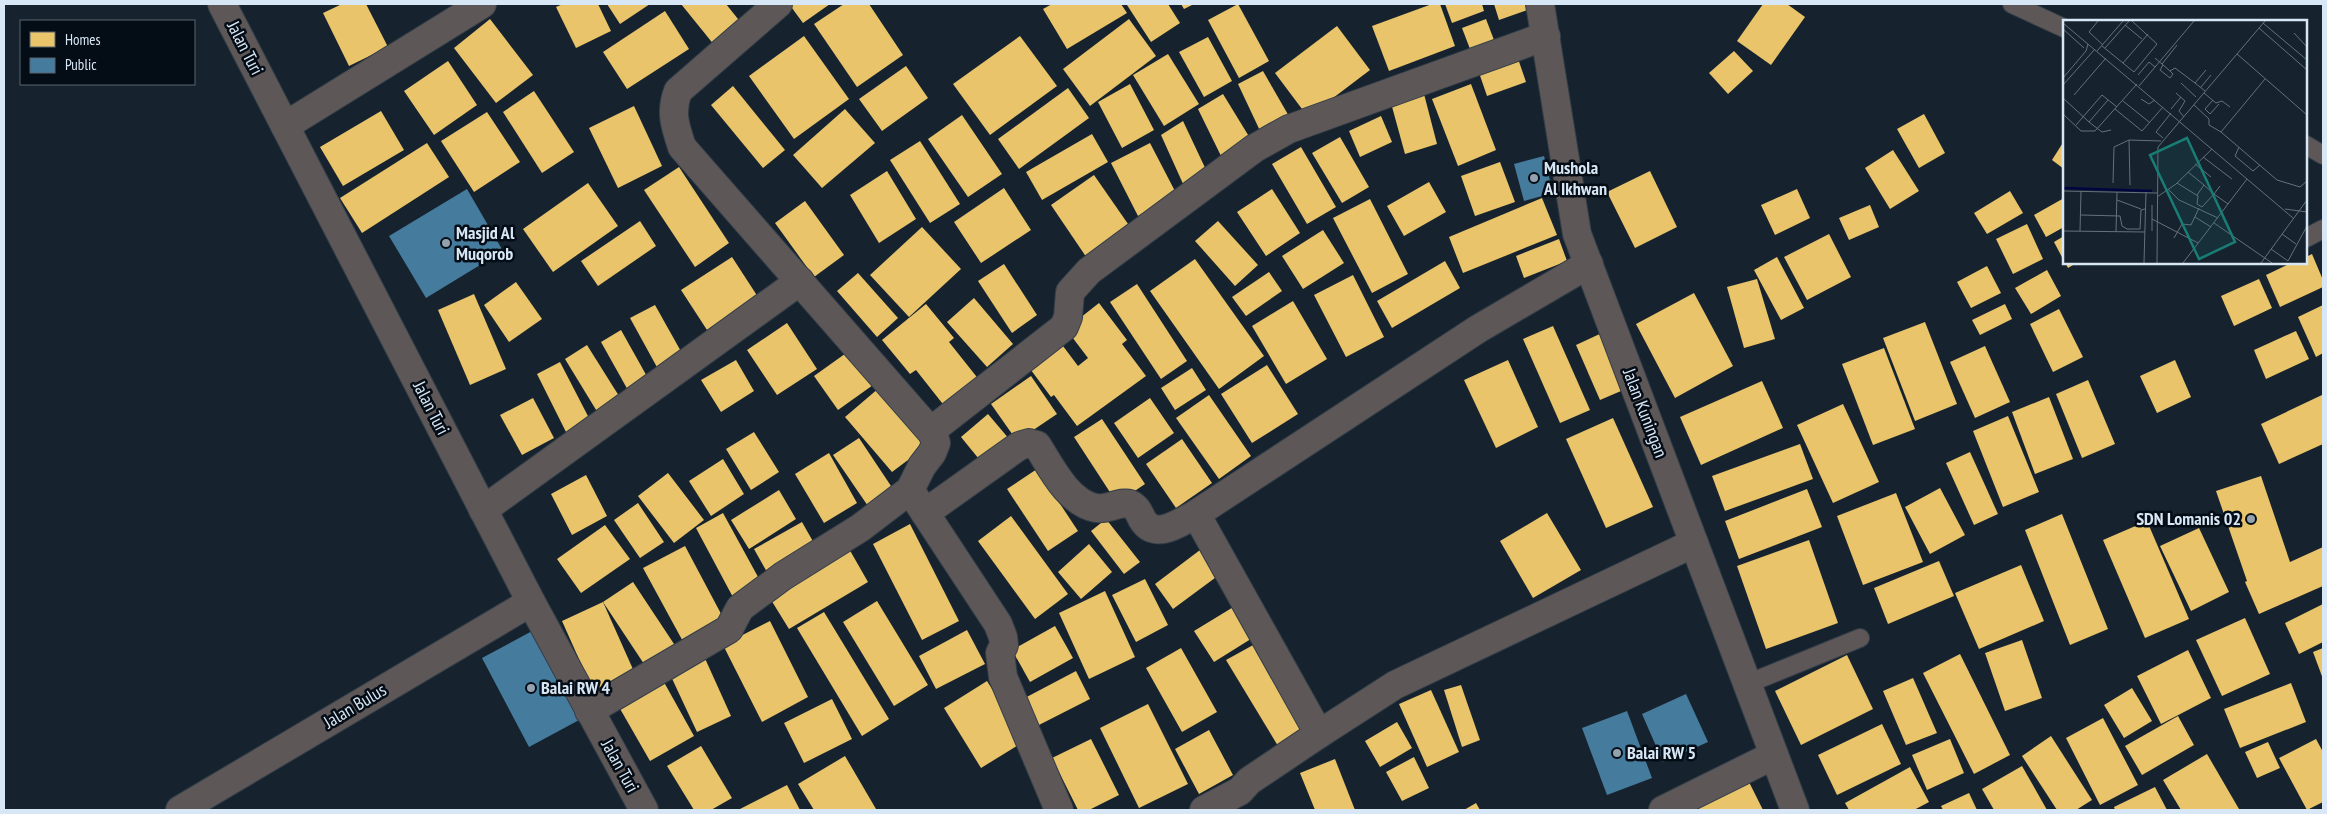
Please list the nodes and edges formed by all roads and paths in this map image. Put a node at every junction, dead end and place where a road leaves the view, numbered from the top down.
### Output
1 (222, 4) edge
2 (482, 4) edge
3 (778, 4) edge
4 (1540, 4) edge
5 (2012, 4) edge
6 (2063, 28) edge
7 (1546, 36) junction
8 (285, 126) junction
9 (2307, 146) edge
10 (2323, 155) edge
11 (2323, 229) edge
12 (2307, 237) edge
13 (1589, 264) junction
14 (800, 281) junction
15 (933, 434) junction
16 (910, 490) junction
17 (483, 510) junction
18 (925, 513) junction
19 (1196, 514) junction
20 (1694, 544) junction
21 (531, 602) junction
22 (1860, 638) dead end
23 (1747, 684) junction
24 (589, 710) junction
25 (1319, 734) junction
26 (1774, 755) junction
27 (180, 810) edge
28 (644, 810) edge
29 (1059, 810) edge
30 (1204, 810) edge
31 (1663, 810) edge
32 (1795, 810) edge

1 - 8 street, Jalan Turi
2 - 8 street
3 - 14 street
4 - 7 street, Jalan Kuningan
5 - 6 lane
7 - 13 street, Jalan Kuningan
7 - 15 street
8 - 17 street, Jalan Turi
9 - 10 lane
11 - 12 lane
13 - 19 street
13 - 20 street, Jalan Kuningan
14 - 15 street
14 - 17 street
15 - 16 street
16 - 18 street
16 - 24 street
17 - 21 street, Jalan Turi
18 - 19 street
18 - 29 street
19 - 25 street
20 - 23 street, Jalan Kuningan
20 - 25 street
21 - 24 street, Jalan Turi
21 - 27 street, Jalan Bulus
22 - 23 lane
23 - 26 street, Jalan Kuningan
24 - 28 street, Jalan Turi
25 - 30 street
26 - 31 street
26 - 32 street, Jalan Kuningan

